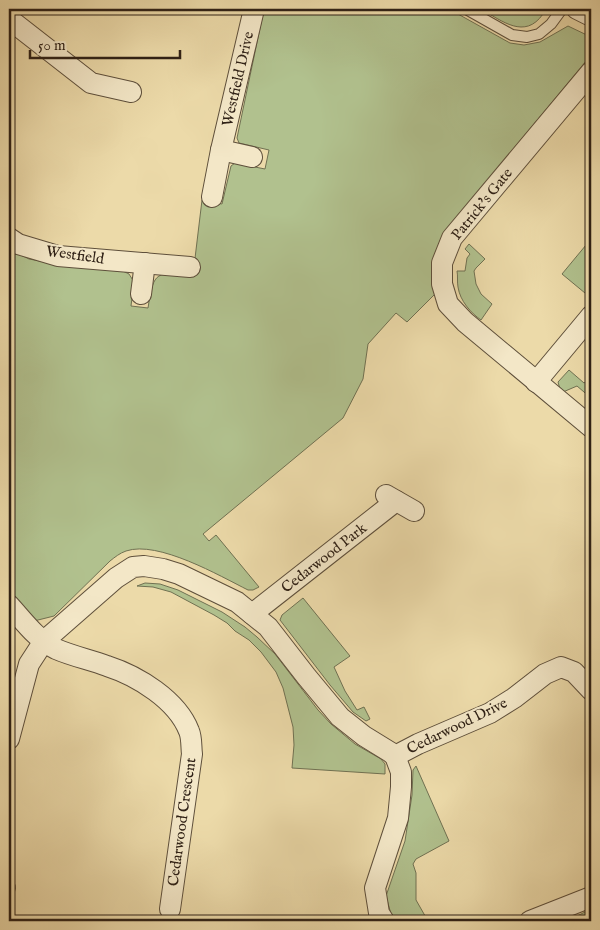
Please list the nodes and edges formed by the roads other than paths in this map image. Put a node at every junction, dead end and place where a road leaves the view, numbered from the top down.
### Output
1 (254, 9) edge
2 (466, 9) edge
3 (562, 9) edge
4 (577, 9) edge
5 (591, 16) edge
6 (9, 19) edge
7 (591, 72) edge
8 (132, 92) dead end
9 (221, 150) junction
10 (252, 156) dead end
11 (212, 197) dead end
12 (9, 238) edge
13 (145, 263) junction
14 (190, 267) dead end
15 (141, 294) dead end
16 (591, 316) edge
17 (536, 382) junction
18 (591, 427) edge
19 (414, 511) dead end
20 (9, 605) edge
21 (252, 614) junction
22 (44, 641) junction
23 (591, 690) edge
24 (9, 739) edge
25 (395, 756) junction
26 (9, 886) edge
27 (9, 891) edge
28 (591, 897) edge
29 (170, 909) dead end
30 (384, 921) edge
31 (530, 921) edge

1 - 9 street, Westfield Drive
2 - 3 lane
4 - 5 street
6 - 8 street
7 - 17 street, Patrick's Gate
9 - 10 street
9 - 11 street, Westfield Drive
12 - 13 street, Westfield
13 - 14 street, Westfield
13 - 15 street
16 - 17 street
17 - 18 street, Patrick's Gate
19 - 21 street, Cedarwood Park
20 - 22 street, Cedarwood Crescent
21 - 22 street
21 - 25 street, Cedarwood Drive
22 - 24 street
22 - 29 street, Cedarwood Crescent
23 - 25 street, Cedarwood Drive
25 - 30 street, Cedarwood Drive
26 - 27 lane
28 - 31 street

